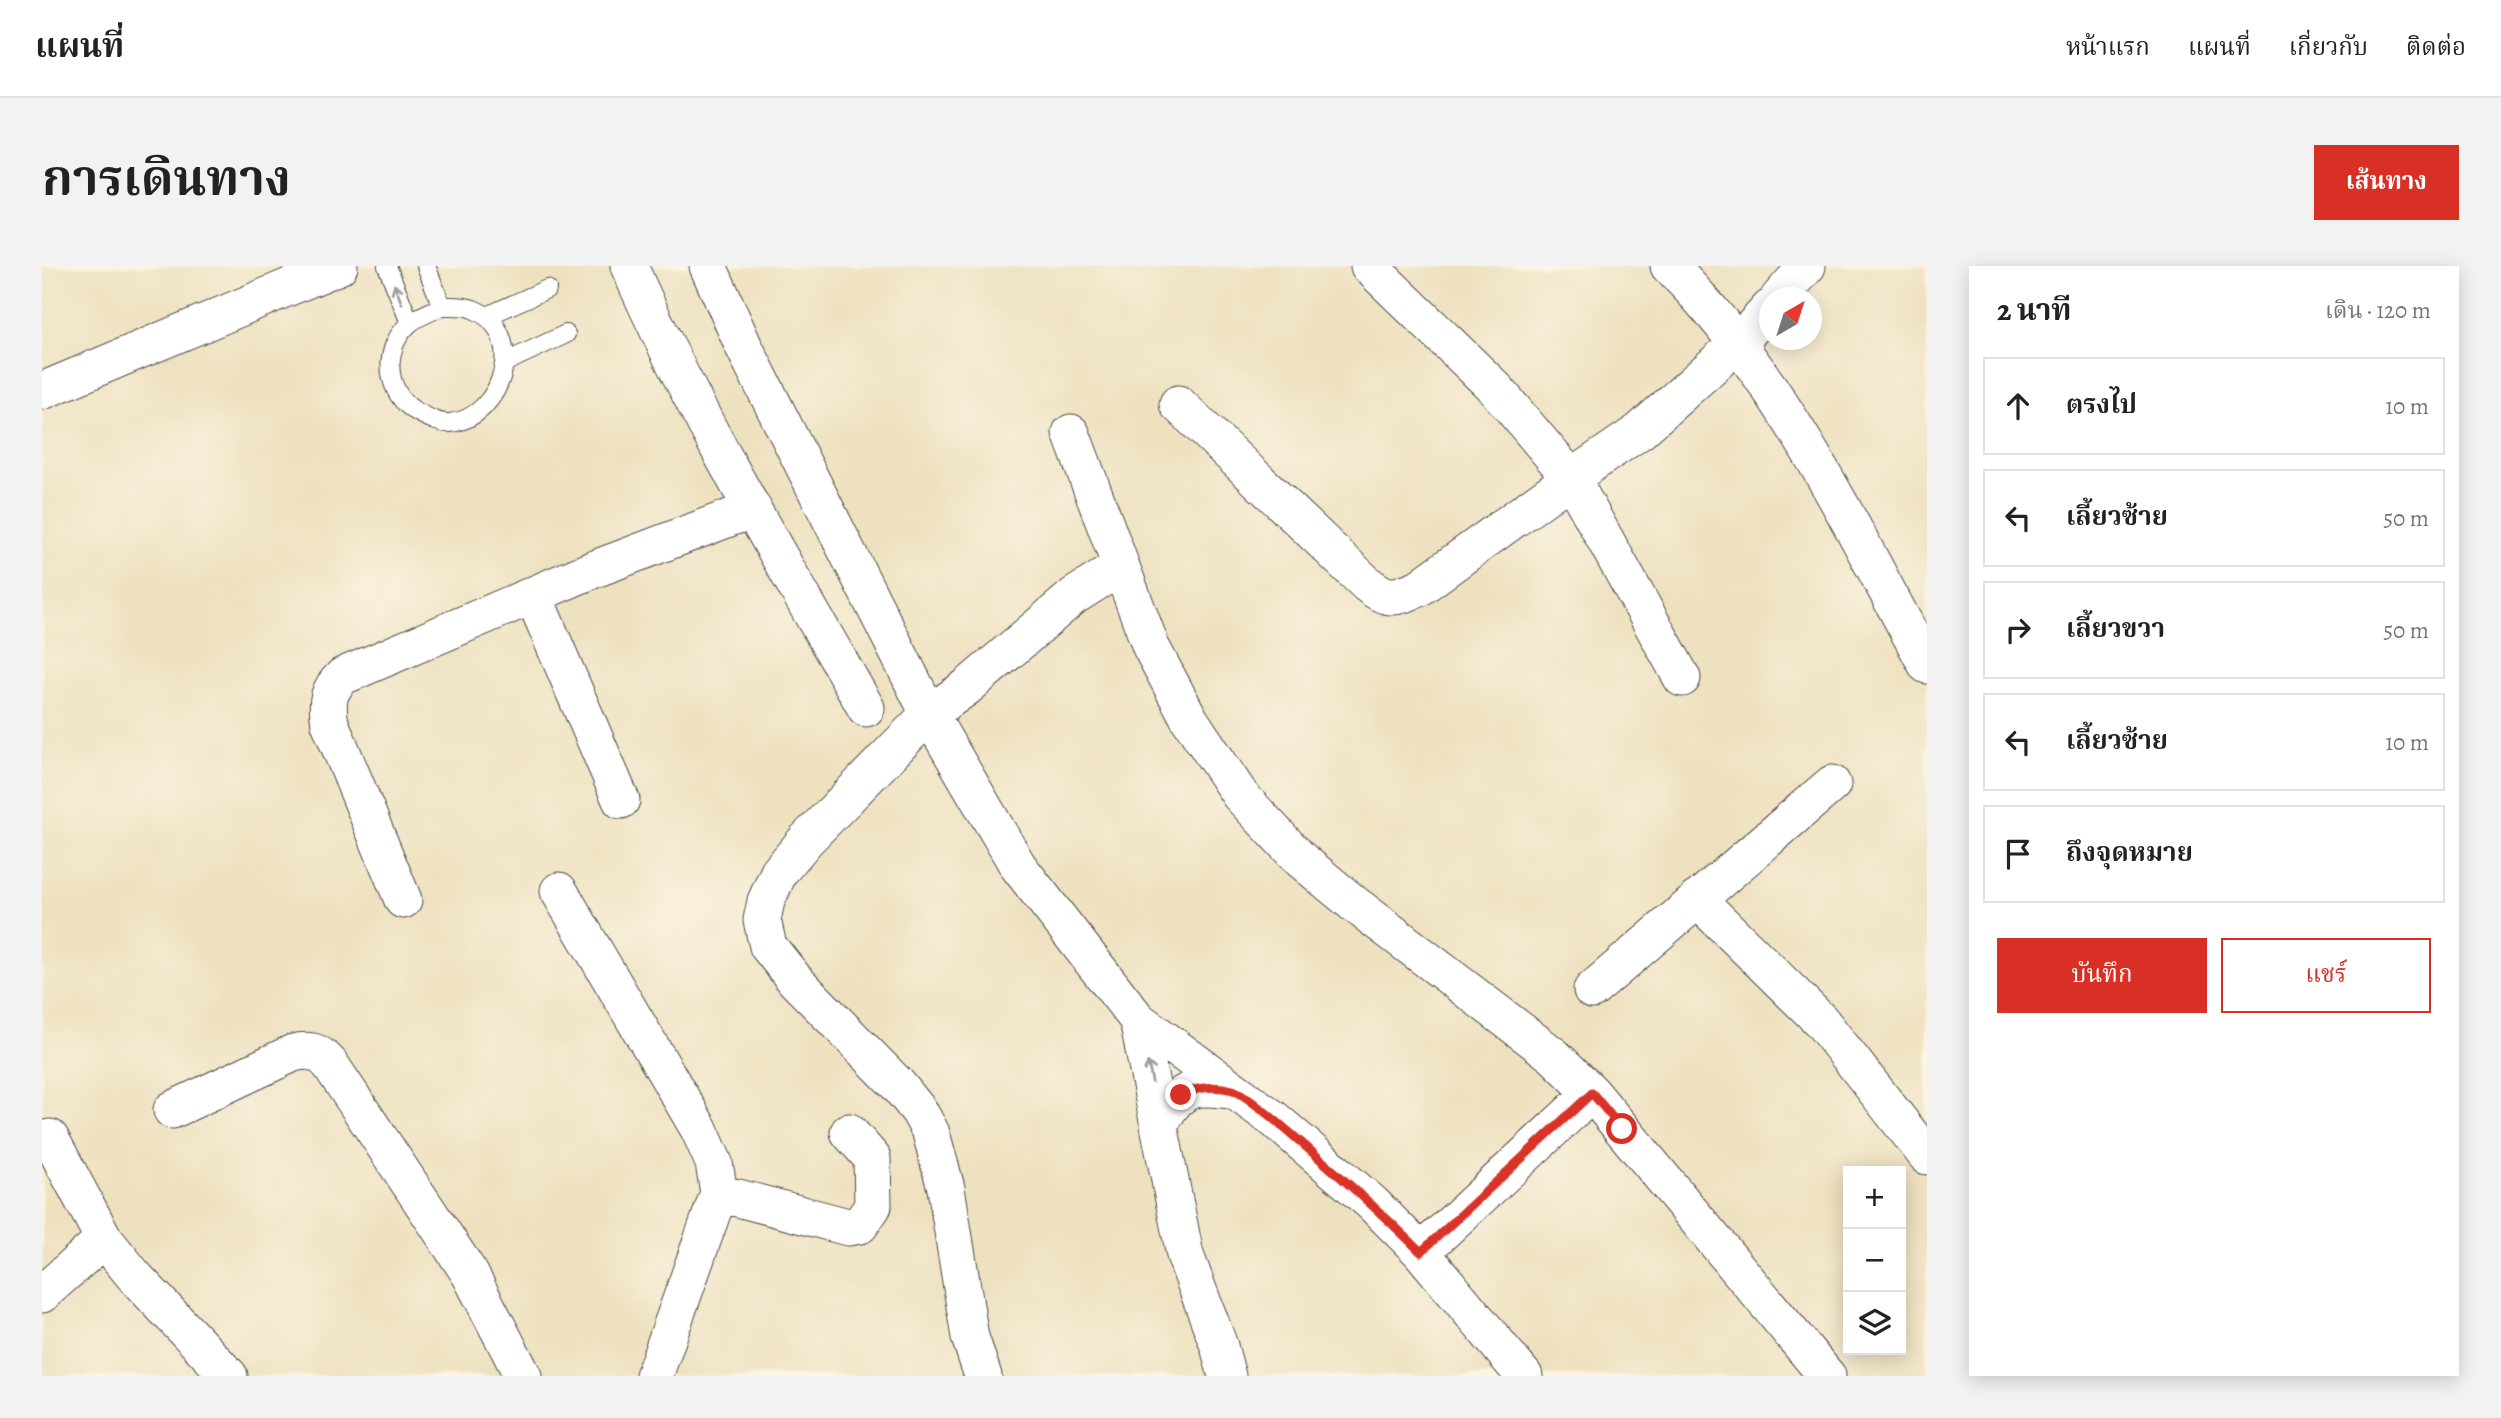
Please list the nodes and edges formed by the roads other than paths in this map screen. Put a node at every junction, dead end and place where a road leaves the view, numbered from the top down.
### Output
1 (339, 266) edge
2 (387, 266) edge
3 (426, 266) edge
4 (629, 266) edge
5 (708, 266) edge
6 (1369, 266) edge
7 (1669, 266) edge
8 (1807, 266) edge
9 (1789, 287) edge
10 (547, 289) dead end
11 (442, 306) junction
12 (486, 316) junction
13 (1759, 319) edge
14 (410, 323) junction
15 (566, 334) dead end
16 (1737, 344) junction
17 (506, 362) junction
18 (42, 391) edge
19 (1178, 404) dead end
20 (1071, 433) dead end
21 (1571, 478) junction
22 (753, 509) junction
23 (1120, 567) junction
24 (533, 595) junction
25 (1927, 665) edge
26 (1682, 678) dead end
27 (866, 708) dead end
28 (929, 714) junction
29 (1832, 783) dead end
30 (621, 800) dead end
31 (559, 891) dead end
32 (1698, 899) junction
33 (403, 900) dead end
34 (1592, 990) dead end
35 (1139, 1020) junction
36 (1236, 1091) junction
37 (1592, 1093) junction
38 (172, 1110) dead end
39 (1160, 1124) junction
40 (849, 1132) dead end
41 (50, 1138) dead end
42 (1927, 1156) edge
43 (719, 1193) junction
44 (104, 1239) junction
45 (1421, 1252) junction
46 (42, 1294) edge
47 (229, 1376) edge
48 (523, 1376) edge
49 (654, 1376) edge
50 (983, 1376) edge
51 (1227, 1376) edge
52 (1524, 1376) edge
53 (1827, 1376) edge

1 - 18 street
14 -> 2 lane
3 - 11 lane
4 - 22 street
5 - 28 street
6 - 21 street
7 - 16 street
8 - 9 street
10 - 12 lane
11 - 12 lane
11 - 14 lane
12 - 17 lane
13 - 16 street
14 - 17 lane
15 - 17 lane
16 - 21 street
16 - 25 street
19 - 21 street
20 - 23 street
21 - 26 street
22 - 24 street
22 - 27 street
23 - 28 street
23 - 37 street
24 - 30 street
24 - 33 street
28 - 35 street
28 - 50 street
29 - 32 street
31 - 43 street
32 - 34 street
32 - 42 street
35 - 36 street
39 -> 35 street
36 - 39 street
36 - 45 street
37 - 45 street
37 - 53 street
38 - 48 street
39 - 51 street
40 - 43 street
41 - 44 street
43 - 49 street
44 - 46 street
44 - 47 street
45 - 52 street

